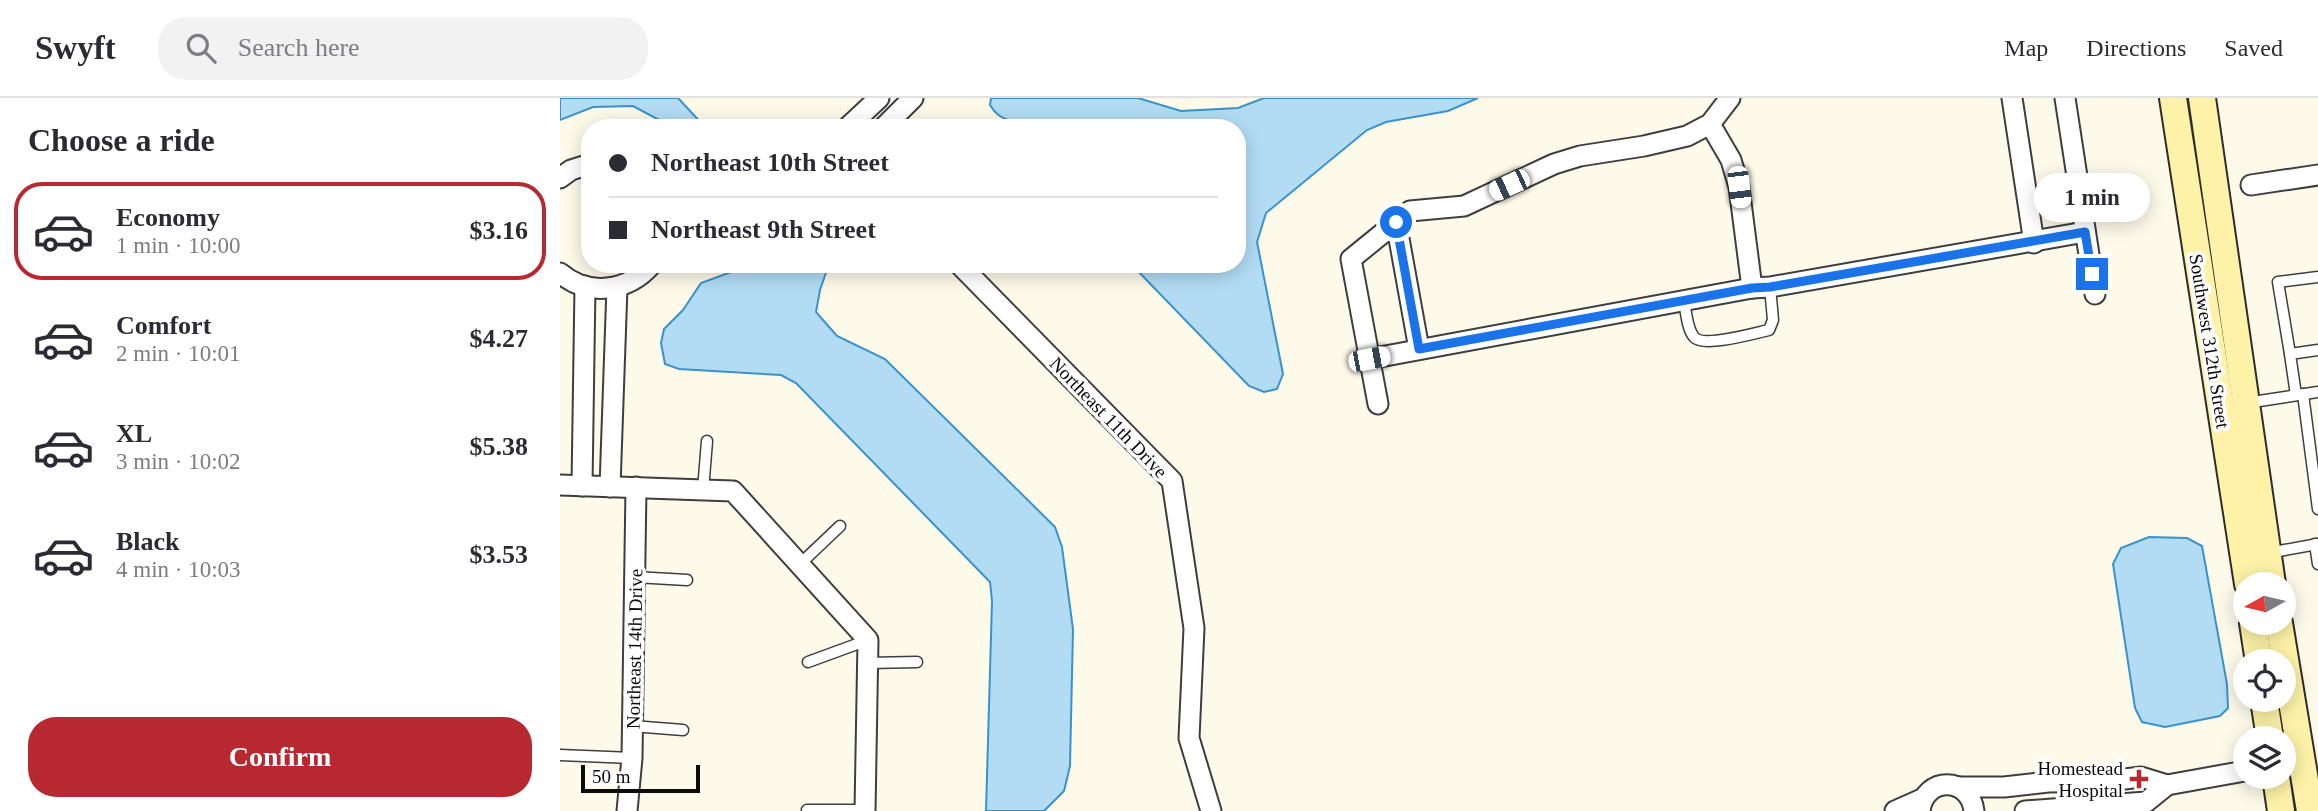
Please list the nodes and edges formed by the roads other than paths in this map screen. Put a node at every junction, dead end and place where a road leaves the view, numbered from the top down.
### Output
1 (879, 98) edge
2 (913, 98) edge
3 (1730, 98) edge
4 (2012, 98) edge
5 (2065, 98) edge
6 (2173, 98) edge
7 (2202, 98) edge
8 (857, 119) edge
9 (892, 119) edge
10 (1710, 124) junction
11 (581, 167) edge
12 (2318, 175) edge
13 (560, 178) edge
14 (2250, 185) dead end
15 (2190, 209) junction
16 (1396, 222) junction
17 (2085, 232) junction
18 (2034, 243) junction
19 (560, 272) edge
20 (644, 273) edge
21 (968, 273) edge
22 (2318, 277) edge
23 (585, 286) junction
24 (617, 287) junction
25 (1761, 287) junction
26 (2095, 294) dead end
27 (1684, 300) junction
28 (1419, 349) junction
29 (2318, 350) edge
30 (2290, 354) junction
31 (1369, 359) junction
32 (2318, 392) edge
33 (2300, 395) junction
34 (2246, 403) junction
35 (1378, 404) dead end
36 (2313, 436) edge
37 (707, 441) dead end
38 (560, 485) edge
39 (582, 486) junction
40 (610, 487) junction
41 (636, 488) junction
42 (703, 490) junction
43 (2318, 509) edge
44 (840, 526) dead end
45 (2316, 544) edge
46 (2267, 553) junction
47 (800, 564) junction
48 (2318, 564) edge
49 (2246, 572) edge
50 (2270, 572) edge
51 (635, 577) junction
52 (687, 580) dead end
53 (2281, 635) edge
54 (868, 640) junction
55 (808, 662) dead end
56 (917, 662) dead end
57 (868, 663) junction
58 (632, 726) junction
59 (683, 730) dead end
60 (560, 755) edge
61 (632, 758) junction
62 (2301, 762) edge
63 (2233, 773) edge
64 (2093, 782) junction
65 (2166, 785) junction
66 (1958, 787) junction
67 (2278, 789) edge
68 (1921, 805) edge
69 (2094, 809) edge
70 (807, 810) edge
71 (865, 810) edge
72 (626, 811) edge
73 (1211, 811) edge
74 (1895, 811) edge
75 (1974, 811) edge
76 (2025, 811) edge
77 (2281, 811) edge
78 (2310, 811) edge

1 - 8 street
2 - 9 street
3 - 10 street
4 - 18 street
5 - 17 street
6 - 15 main road, Southwest 312th Street
7 - 34 main road, Southwest 312th Street
10 - 16 street
10 - 25 street
11 - 13 street
12 - 14 street
15 - 34 main road
15 - 49 main road, Southwest 312th Street
16 - 28 street
16 - 31 street
17 - 18 street
17 - 26 street
18 - 25 street
19 - 23 street
20 - 24 street
21 - 73 street, Northeast 11th Drive
22 - 30 lane
23 - 24 street
23 - 39 street
24 - 40 street
25 - 27 street
25 - 27 lane
27 - 28 street
28 - 31 street
29 - 30 lane
30 - 33 lane
31 - 35 street
32 - 33 lane
33 - 34 lane
33 - 36 lane
34 - 46 main road, Southwest 312th Street
36 - 43 lane
37 - 42 lane
38 - 39 street
39 - 40 street
40 - 41 street
41 - 42 street
41 - 51 street, Northeast 14th Drive
42 - 47 street
44 - 47 lane
45 - 46 lane
45 - 48 lane
46 - 50 main road, Southwest 312th Street
47 - 54 street
51 - 52 lane
51 - 58 street, Northeast 14th Drive
53 - 62 main road
54 - 55 lane
54 - 57 street
56 - 57 lane
57 - 71 street
58 - 59 lane
58 - 61 street, Northeast 14th Drive
60 - 61 lane
61 - 72 street, Northeast 14th Drive
62 - 78 main road
63 - 65 street
64 - 65 street
64 - 66 street
64 - 69 lane
65 - 69 street
66 - 68 street
66 - 75 street
67 - 77 main road
68 - 74 street
69 - 76 street
70 - 71 lane

